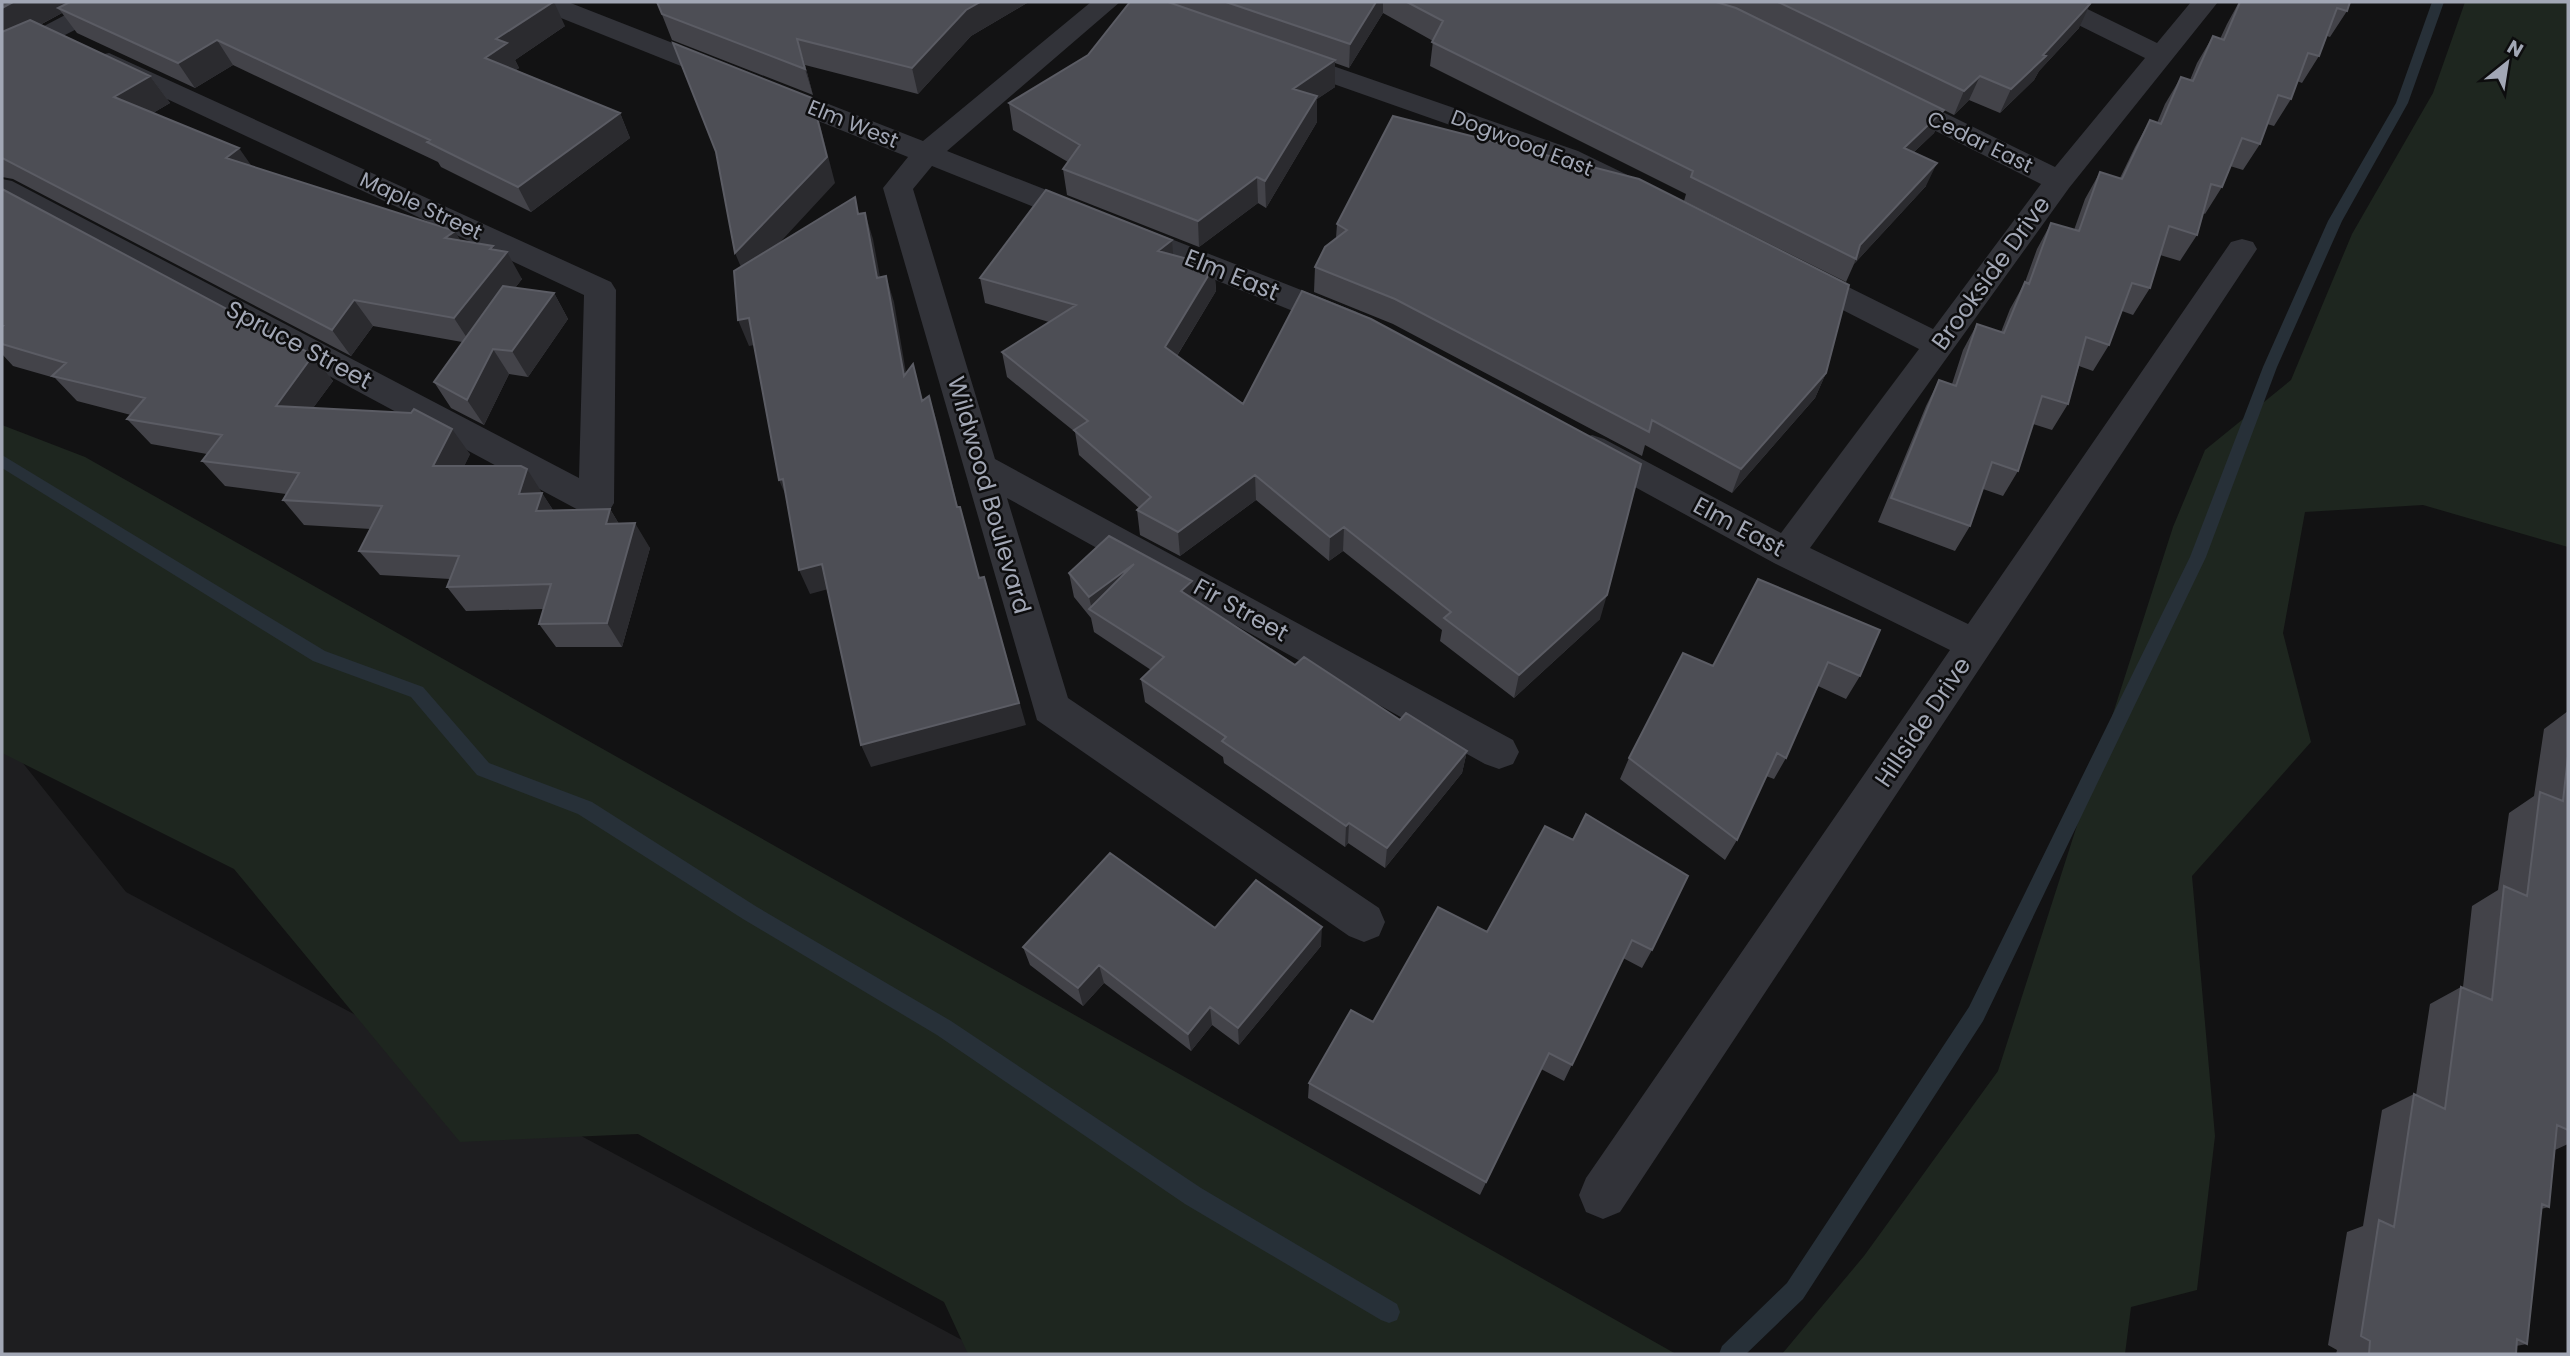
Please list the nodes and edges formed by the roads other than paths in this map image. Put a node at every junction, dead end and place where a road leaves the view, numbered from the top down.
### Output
1 (109, 2) edge
2 (545, 2) edge
3 (2053, 2) edge
4 (2205, 2) edge
5 (1124, 3) edge
6 (50, 33) junction
7 (1257, 47) edge
8 (2159, 55) junction
9 (2, 60) edge
10 (1862, 84) edge
11 (928, 153) junction
12 (2059, 181) junction
13 (2, 188) edge
14 (1654, 201) edge
15 (2242, 249) dead end
16 (1777, 264) edge
17 (1368, 329) edge
18 (1938, 345) junction
19 (1566, 433) edge
20 (982, 468) junction
21 (596, 503) joint
22 (1787, 553) junction
23 (1976, 645) junction
24 (1499, 751) dead end
25 (1364, 922) dead end
26 (1603, 1195) dead end

1 - 6 street
2 - 11 street, Elm West
3 - 8 street
4 - 8 street, Brookside Drive
5 - 11 street, Wildwood Boulevard
6 - 9 street
6 - 21 street, Maple Street
7 - 14 street, Dogwood East
8 - 12 street, Brookside Drive
10 - 12 street, Cedar East
11 - 17 street, Elm East
11 - 20 street, Wildwood Boulevard
12 - 18 street, Brookside Drive
13 - 21 street, Spruce Street
15 - 23 street, Hillside Drive
16 - 18 street
18 - 22 street, Brookside Drive
19 - 22 street, Elm East
20 - 24 street, Fir Street
20 - 25 street, Wildwood Boulevard
22 - 23 street, Elm East
23 - 26 street, Hillside Drive

